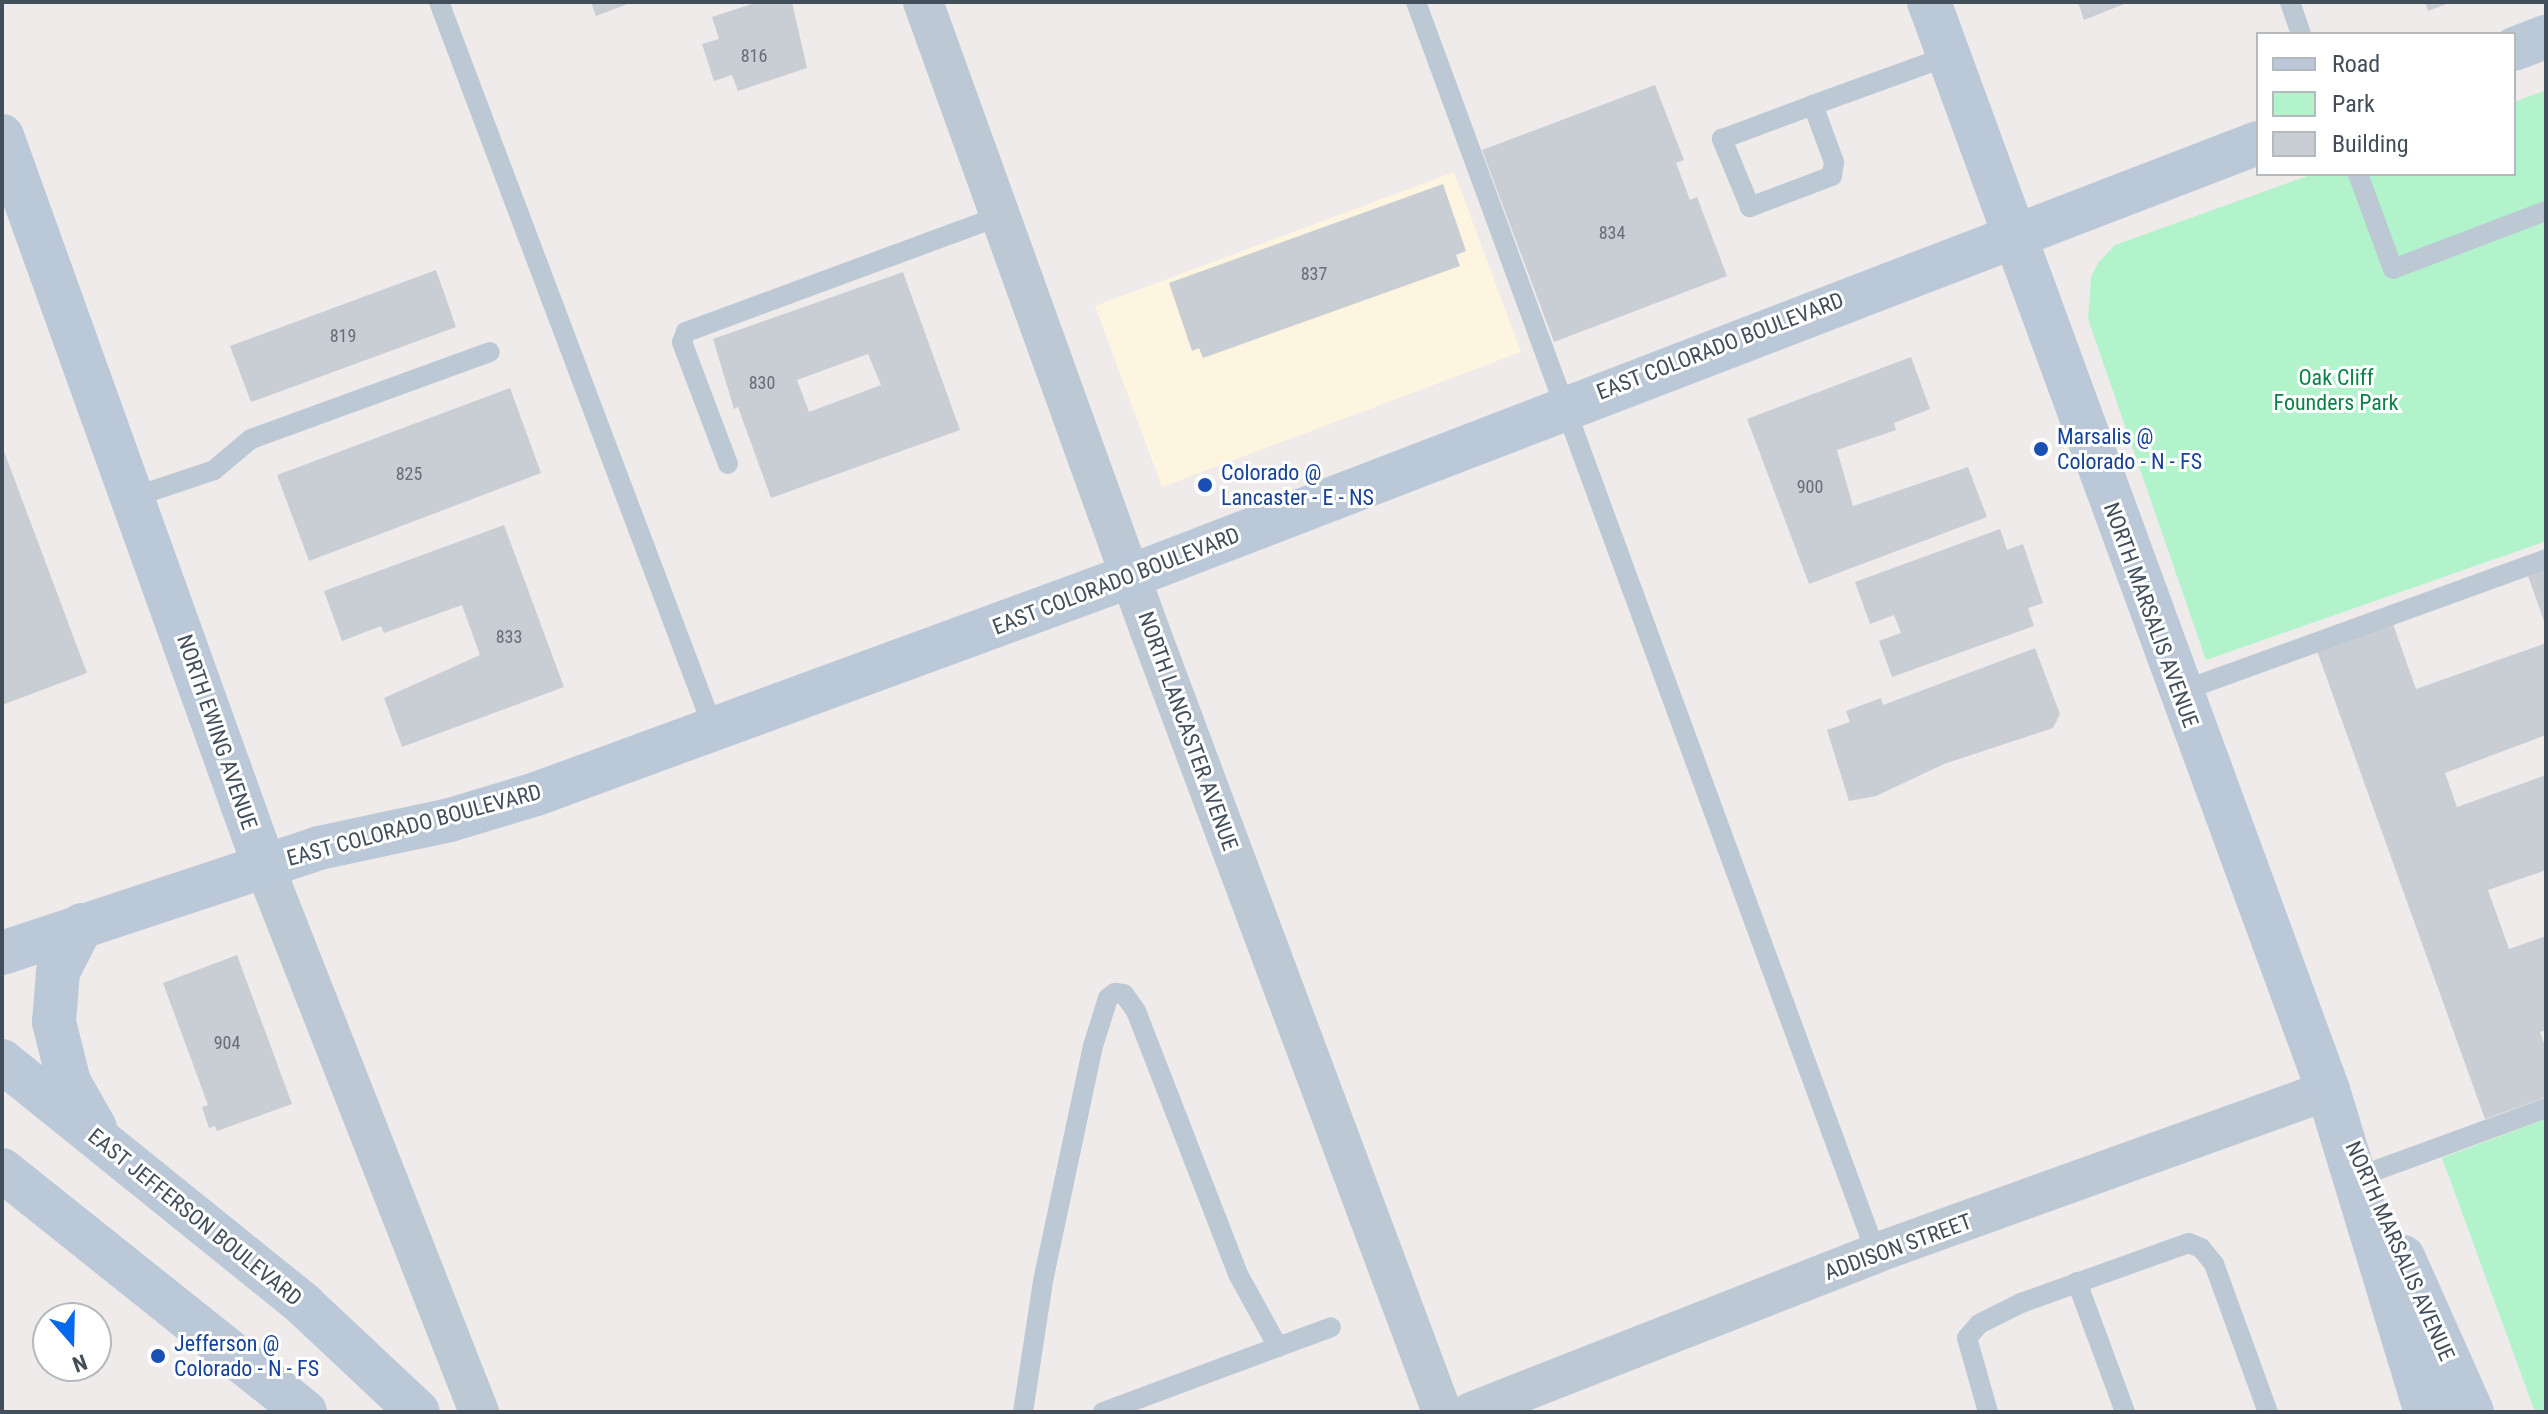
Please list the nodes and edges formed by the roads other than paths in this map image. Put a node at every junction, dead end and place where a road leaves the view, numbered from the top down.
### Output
1 (439, 2) edge
2 (923, 2) edge
3 (1416, 2) edge
4 (1929, 2) edge
5 (2290, 2) edge
6 (2300, 32) edge
7 (2546, 37) edge
8 (2516, 48) edge
9 (1948, 56) junction
10 (1813, 105) junction
11 (2, 136) edge
12 (2256, 144) edge
13 (2359, 176) edge
14 (2546, 211) edge
15 (1000, 216) junction
16 (2013, 234) junction
17 (490, 352) dead end
18 (1562, 407) junction
19 (728, 464) dead end
20 (134, 497) junction
21 (2546, 559) edge
22 (1131, 576) junction
23 (2179, 692) junction
24 (714, 730) junction
25 (264, 865) junction
26 (82, 925) junction
27 (2, 953) edge
28 (2, 1061) edge
29 (2328, 1090) junction
30 (2546, 1108) edge
31 (102, 1141) junction
32 (2, 1170) edge
33 (2366, 1174) junction
34 (1876, 1253) junction
35 (2077, 1282) junction
36 (1331, 1327) dead end
37 (1278, 1347) junction
38 (302, 1410) edge
39 (418, 1412) edge
40 (479, 1412) edge
41 (1023, 1412) edge
42 (1103, 1412) edge
43 (1442, 1412) edge
44 (1471, 1412) edge
45 (1988, 1412) edge
46 (2125, 1412) edge
47 (2268, 1412) edge
48 (2426, 1412) edge
49 (2472, 1412) edge

1 - 24 lane
2 - 15 street, NORTH LANCASTER AVENUE
3 - 18 lane
4 - 9 street, NORTH MARSALIS AVENUE
5 - 6 lane
7 - 8 street
9 - 10 lane
9 - 16 street, NORTH MARSALIS AVENUE
10 - 10 lane
11 - 20 street, NORTH EWING AVENUE
12 - 16 street, EAST COLORADO BOULEVARD
13 - 14 lane
15 - 19 lane
15 - 22 street, NORTH LANCASTER AVENUE
16 - 18 street, EAST COLORADO BOULEVARD
16 - 23 street, NORTH MARSALIS AVENUE
17 - 20 lane
18 - 22 street, EAST COLORADO BOULEVARD
18 - 34 lane
20 - 25 street, NORTH EWING AVENUE
21 - 23 lane
22 - 24 street, EAST COLORADO BOULEVARD
22 - 43 street, NORTH LANCASTER AVENUE
23 - 29 street, NORTH MARSALIS AVENUE
24 - 25 street, EAST COLORADO BOULEVARD
25 - 26 street, EAST COLORADO BOULEVARD
25 - 40 street, NORTH EWING AVENUE
26 - 27 street, EAST COLORADO BOULEVARD
26 - 31 street
28 - 31 street, EAST JEFFERSON BOULEVARD
29 - 33 street, NORTH MARSALIS AVENUE
29 - 34 street, ADDISON STREET
29 - 48 street, NORTH MARSALIS AVENUE
30 - 33 lane
31 - 39 street, EAST JEFFERSON BOULEVARD
32 - 38 street
33 - 49 street, NORTH MARSALIS AVENUE
34 - 44 street, ADDISON STREET
35 - 45 lane
35 - 46 lane
35 - 47 lane
36 - 37 lane
37 - 41 lane
37 - 42 lane

